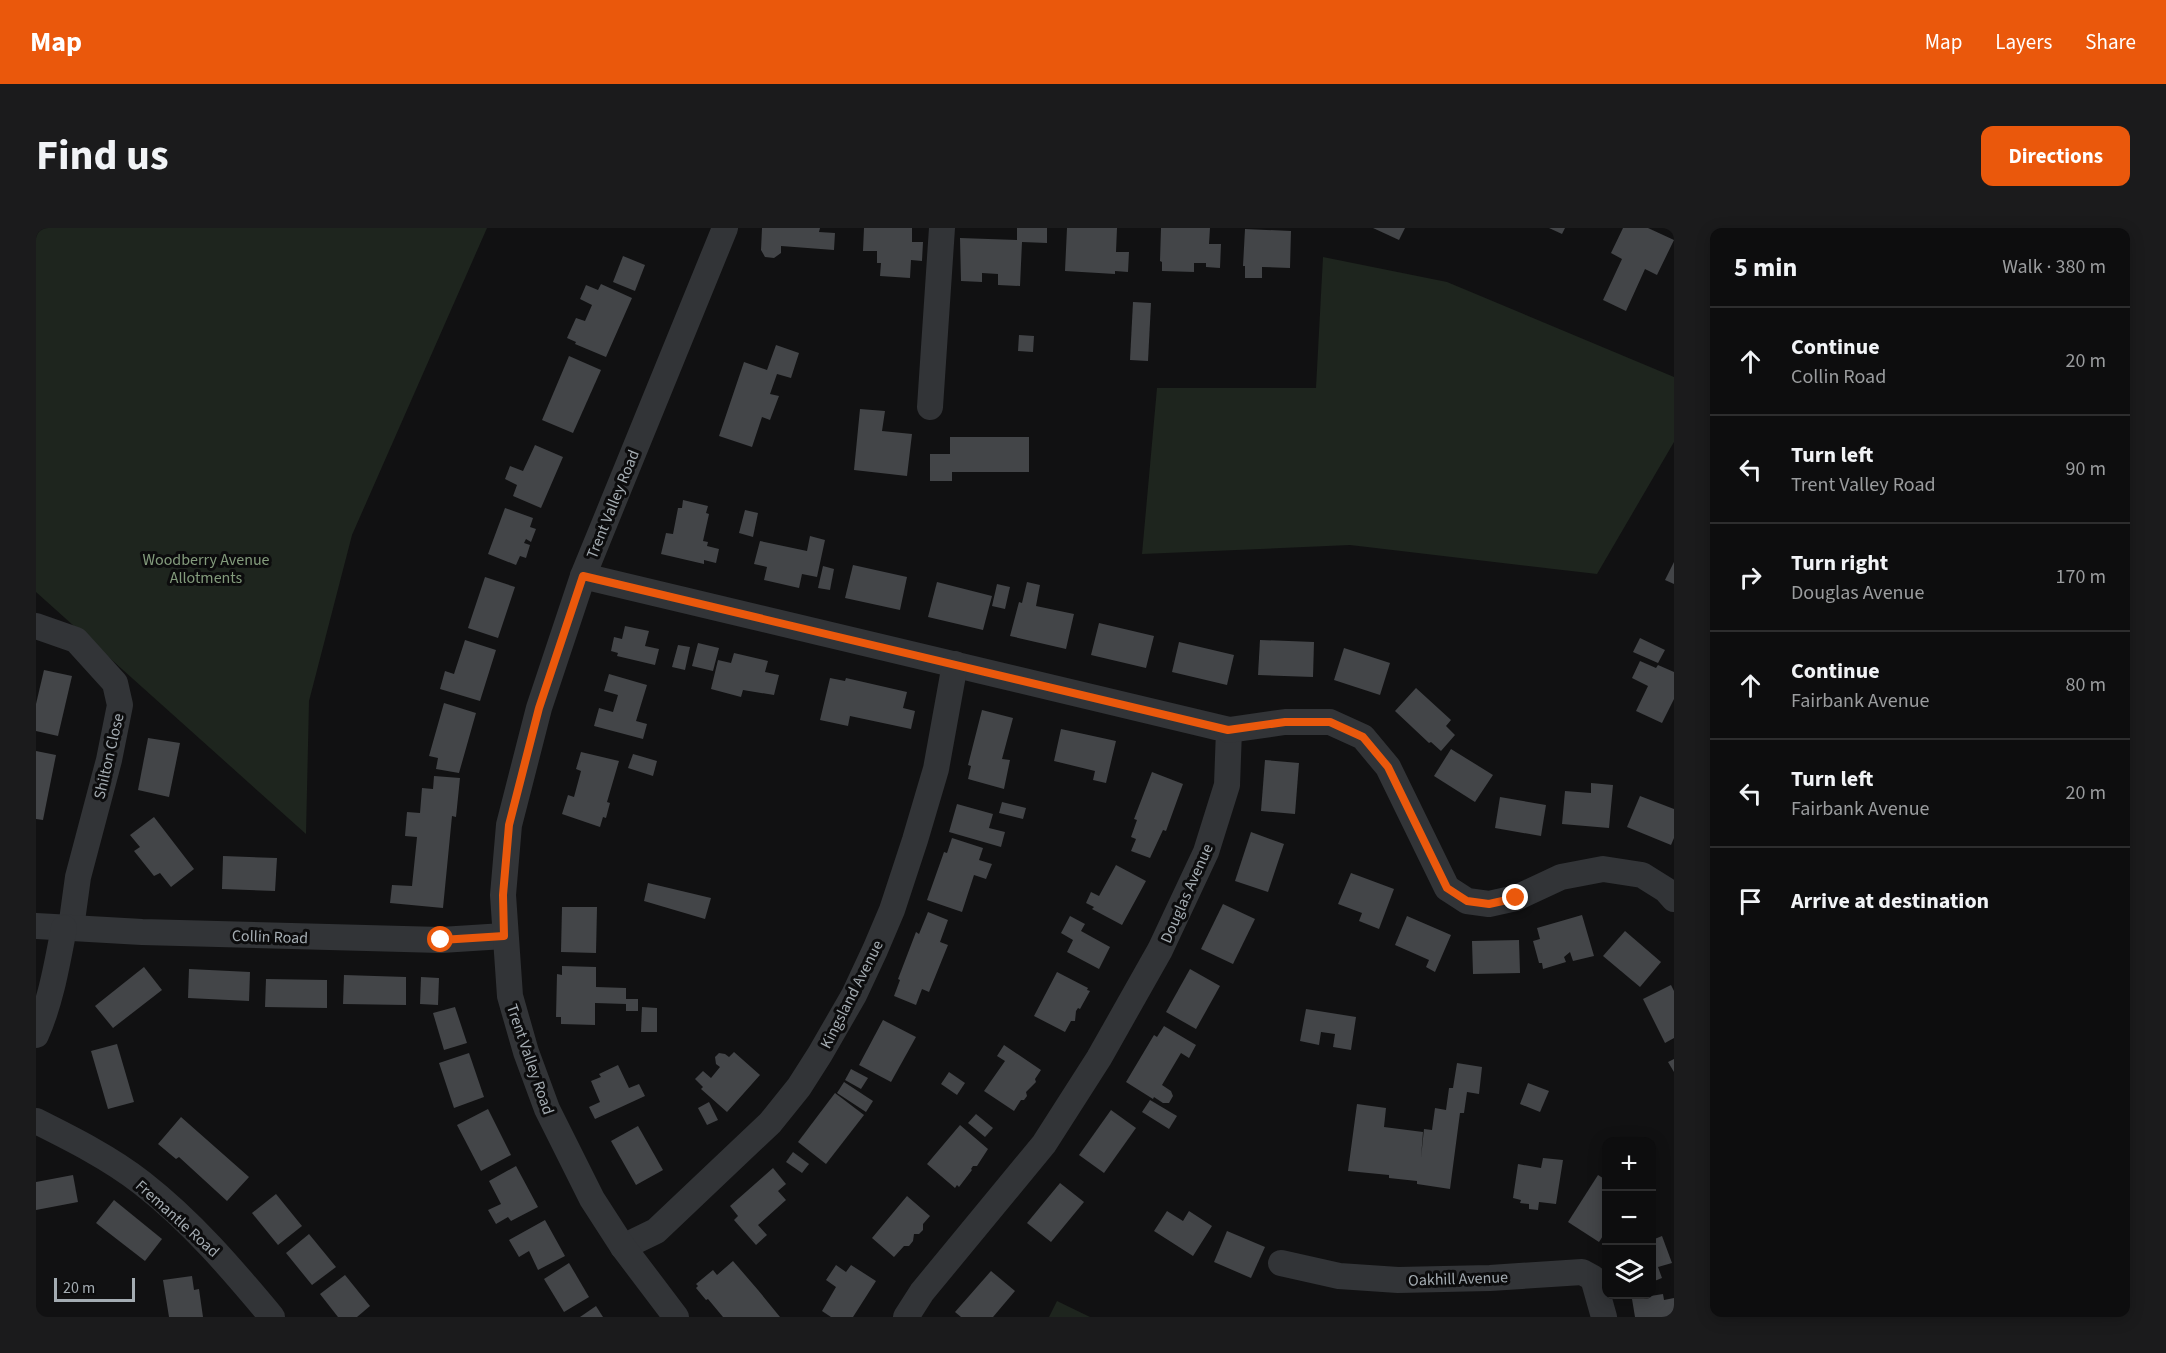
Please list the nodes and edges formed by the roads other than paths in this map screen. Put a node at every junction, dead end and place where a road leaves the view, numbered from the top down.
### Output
1 (725, 228) edge
2 (942, 228) edge
3 (930, 407) dead end
4 (583, 576) junction
5 (36, 626) edge
6 (955, 664) junction
7 (1228, 730) junction
8 (1674, 899) edge
9 (36, 926) edge
10 (67, 928) junction
11 (504, 936) junction
12 (36, 1035) edge
13 (36, 1121) edge
14 (623, 1247) junction
15 (1281, 1263) dead end
16 (1597, 1313) edge
17 (272, 1317) edge
18 (676, 1317) edge
19 (906, 1317) edge

1 - 4 street, Trent Valley Road
2 - 3 street
4 - 6 street
4 - 11 street, Trent Valley Road
5 - 10 street, Shilton Close
6 - 7 street
6 - 14 street, Kingsland Avenue
7 - 8 street
7 - 19 street, Douglas Avenue
9 - 10 street, Collin Road
10 - 11 street, Collin Road
10 - 12 street, Shilton Close
11 - 14 street, Trent Valley Road
13 - 17 street, Fremantle Road
14 - 18 street, Trent Valley Road
15 - 16 street, Oakhill Avenue

